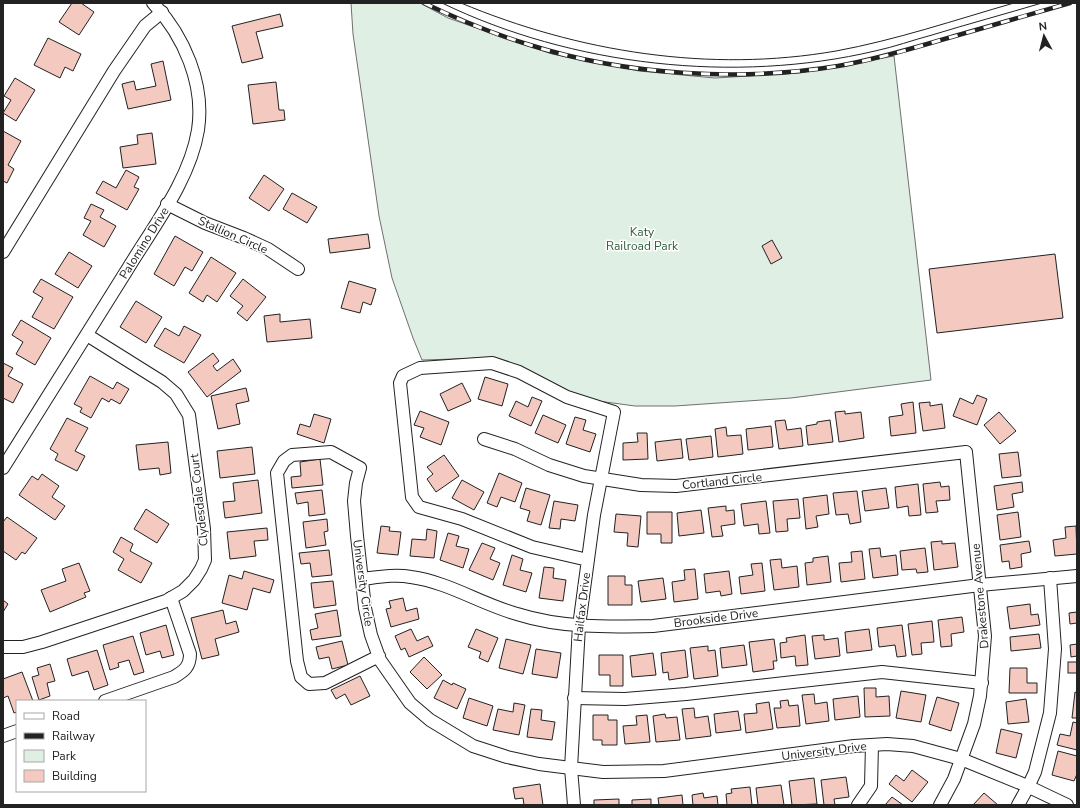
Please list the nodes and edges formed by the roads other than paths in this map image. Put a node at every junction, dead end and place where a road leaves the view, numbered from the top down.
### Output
1 (153, 3) edge
2 (162, 12) junction
3 (167, 204) junction
4 (3, 252) edge
5 (298, 269) dead end
6 (87, 335) junction
7 (484, 439) dead end
8 (966, 452) joint
9 (3, 468) edge
10 (600, 479) junction
11 (588, 560) junction
12 (1077, 576) edge
13 (1050, 578) junction
14 (362, 579) junction
15 (980, 585) junction
16 (171, 598) junction
17 (579, 626) junction
18 (3, 648) edge
19 (379, 656) junction
20 (982, 683) junction
21 (574, 698) junction
22 (107, 700) edge
23 (16, 731) edge
24 (3, 736) edge
25 (872, 745) junction
26 (961, 759) junction
27 (570, 768) junction
28 (1028, 787) junction
29 (574, 805) edge
30 (858, 805) edge
31 (940, 805) edge
32 (1018, 805) edge
33 (1067, 805) edge

1 - 2 street, Palomino Drive
2 - 3 street, Palomino Drive
2 - 4 street
3 - 5 street, Stallion Circle
3 - 6 street, Palomino Drive
6 - 9 street, Palomino Drive
6 - 16 street, Clydesdale Court
7 - 10 street, Cortland Circle
8 - 10 street, Cortland Circle
8 - 15 street, Drakestone Avenue
10 - 11 street, Hailfax Drive
10 - 11 street, Hailfax Drive
11 - 17 street, Hailfax Drive
12 - 13 street, Brookside Drive
13 - 15 street, Brookside Drive
13 - 28 street
14 - 17 street, Brookside Drive
14 - 19 street, University Circle
14 - 19 street, University Circle
15 - 17 street, Brookside Drive
15 - 20 street, Drakestone Avenue
16 - 18 street, Clydesdale Court
16 - 22 street
17 - 21 street, Hailfax Drive
19 - 27 street, University Circle
20 - 21 street
20 - 26 street, Drakestone Avenue
21 - 27 street, Hailfax Drive
23 - 24 street
25 - 26 street, University Drive
25 - 27 street, University Drive
25 - 30 street
26 - 28 street, University Drive
26 - 31 street, Drakestone Avenue
27 - 29 street, Hailfax Drive
28 - 32 street
28 - 33 street, University Drive

